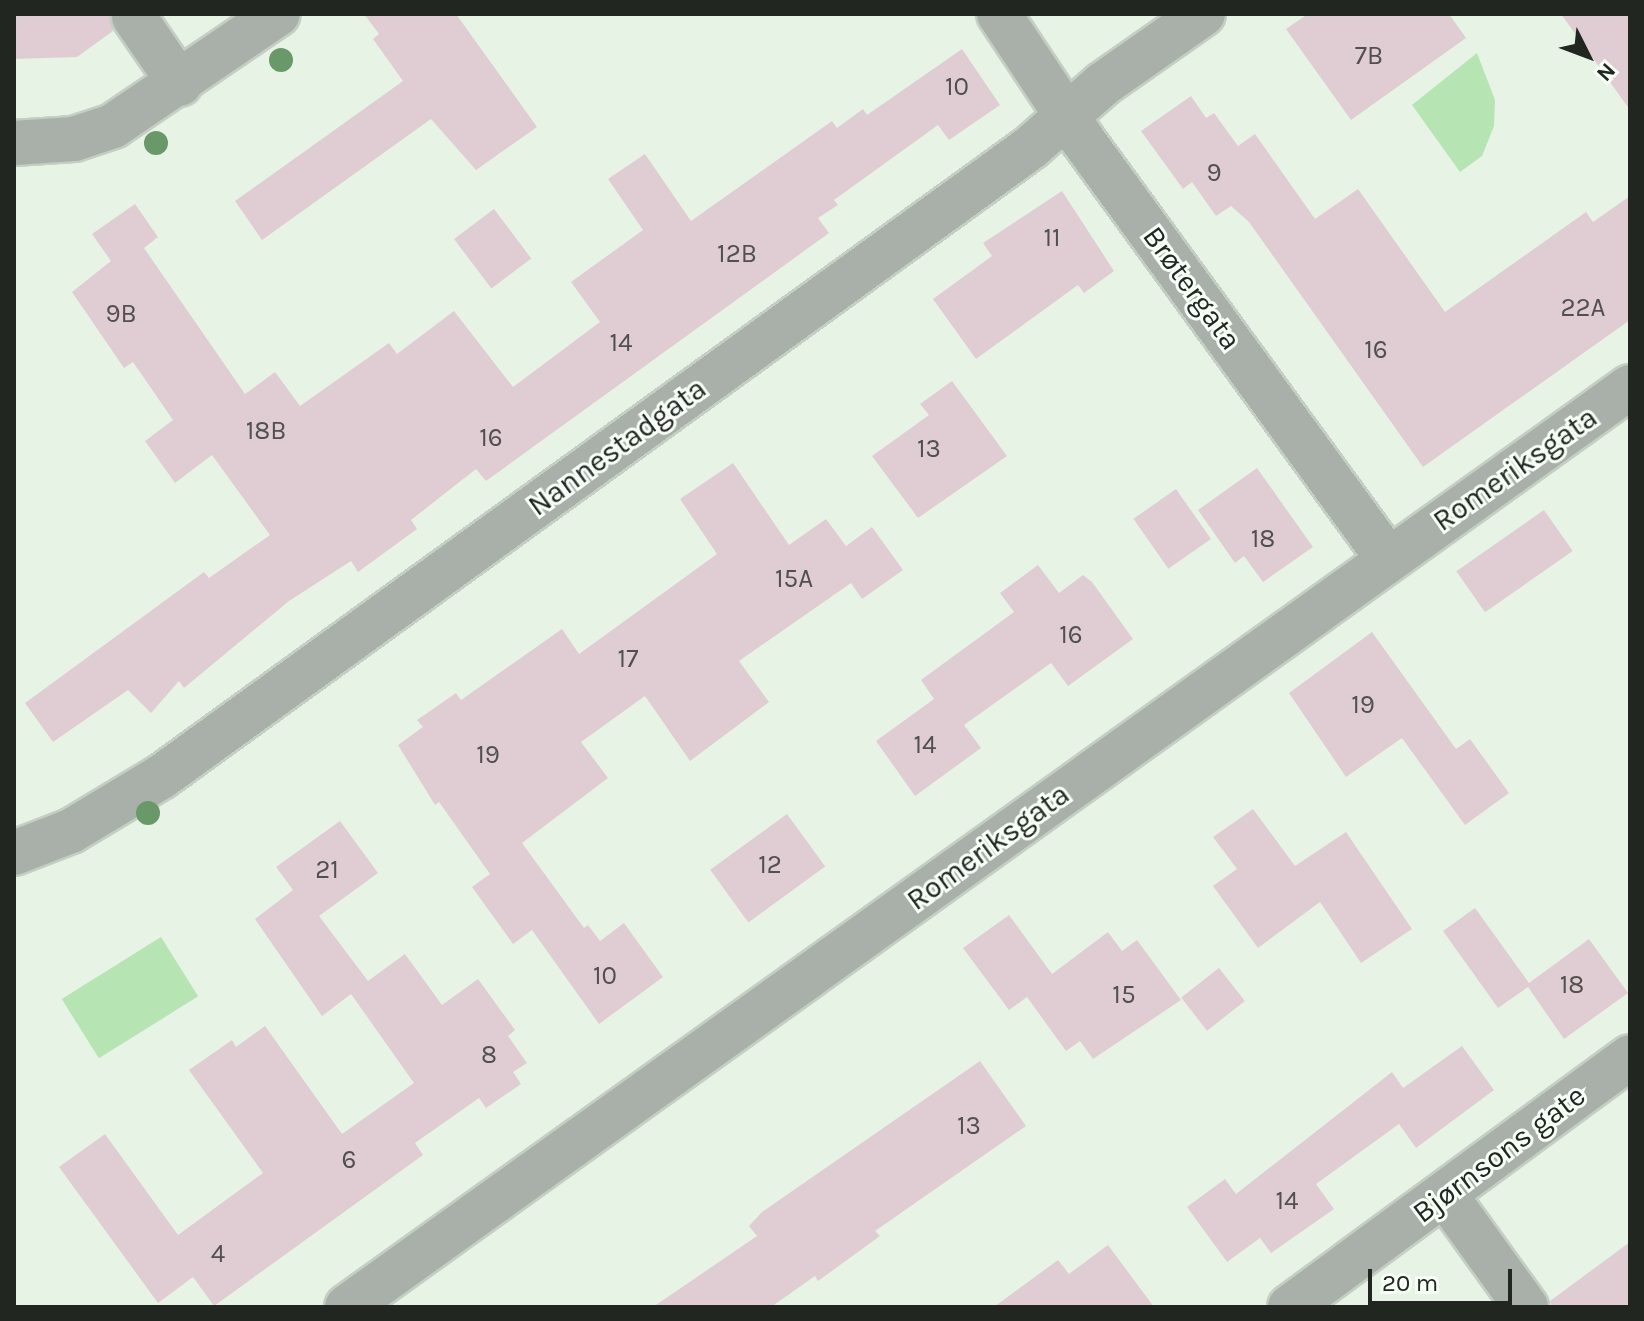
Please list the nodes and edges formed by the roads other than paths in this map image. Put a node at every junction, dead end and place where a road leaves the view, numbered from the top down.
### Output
1 (278, 14) edge
2 (999, 14) edge
3 (1203, 14) edge
4 (134, 17) dead end
5 (180, 84) junction
6 (1067, 116) junction
7 (14, 143) edge
8 (1630, 387) edge
9 (1388, 559) junction
10 (14, 853) edge
11 (1630, 1057) edge
12 (1446, 1196) junction
13 (347, 1307) edge
14 (1290, 1307) edge
15 (1526, 1307) edge

1 - 5 street
2 - 6 street, Brøtergata
3 - 6 street, Nannestadgata
4 - 5 street
5 - 7 street
6 - 9 street, Brøtergata
6 - 10 street, Nannestadgata
8 - 9 street, Romeriksgata
9 - 13 street, Romeriksgata
11 - 12 street, Bjørnsons gate
12 - 14 street, Bjørnsons gate
12 - 15 street

